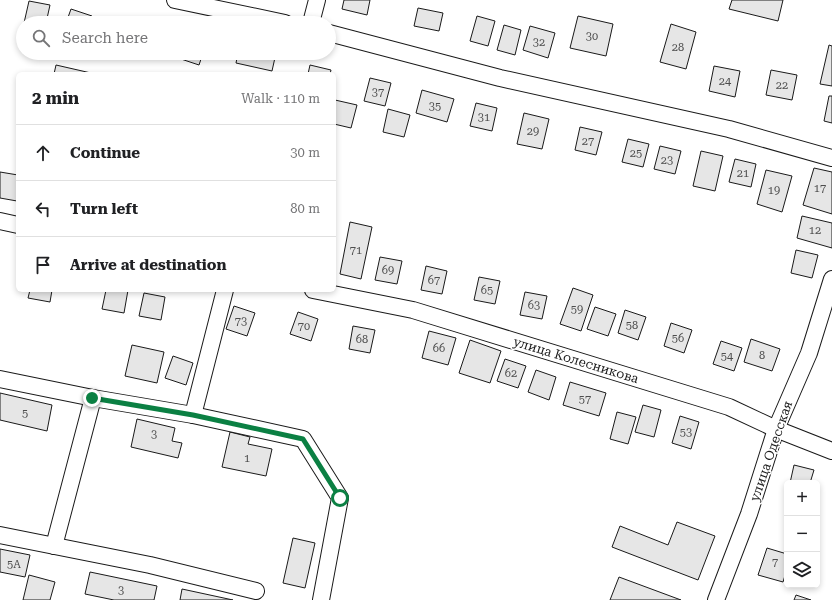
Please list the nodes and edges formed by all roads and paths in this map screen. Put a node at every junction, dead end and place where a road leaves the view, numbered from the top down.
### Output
1 (175, 0) edge
2 (317, 0) edge
3 (252, 16) edge
4 (313, 16) edge
5 (336, 35) edge
6 (832, 158) edge
7 (0, 221) edge
8 (16, 225) edge
9 (832, 279) edge
10 (224, 292) edge
11 (323, 292) edge
12 (0, 379) edge
13 (92, 398) junction
14 (193, 415) junction
15 (776, 429) junction
16 (832, 451) edge
17 (0, 535) edge
18 (54, 546) junction
19 (256, 591) dead end
20 (321, 600) edge
21 (716, 600) edge

1 - 3 street
2 - 4 street
5 - 6 street
7 - 8 street
9 - 15 street, улица Одесская
10 - 14 street
11 - 15 street, улица Колесникова
12 - 13 street
13 - 14 street
13 - 18 street
14 - 20 street
15 - 16 street, улица Колесникова
15 - 21 street, улица Одесская
17 - 18 street
18 - 19 street

